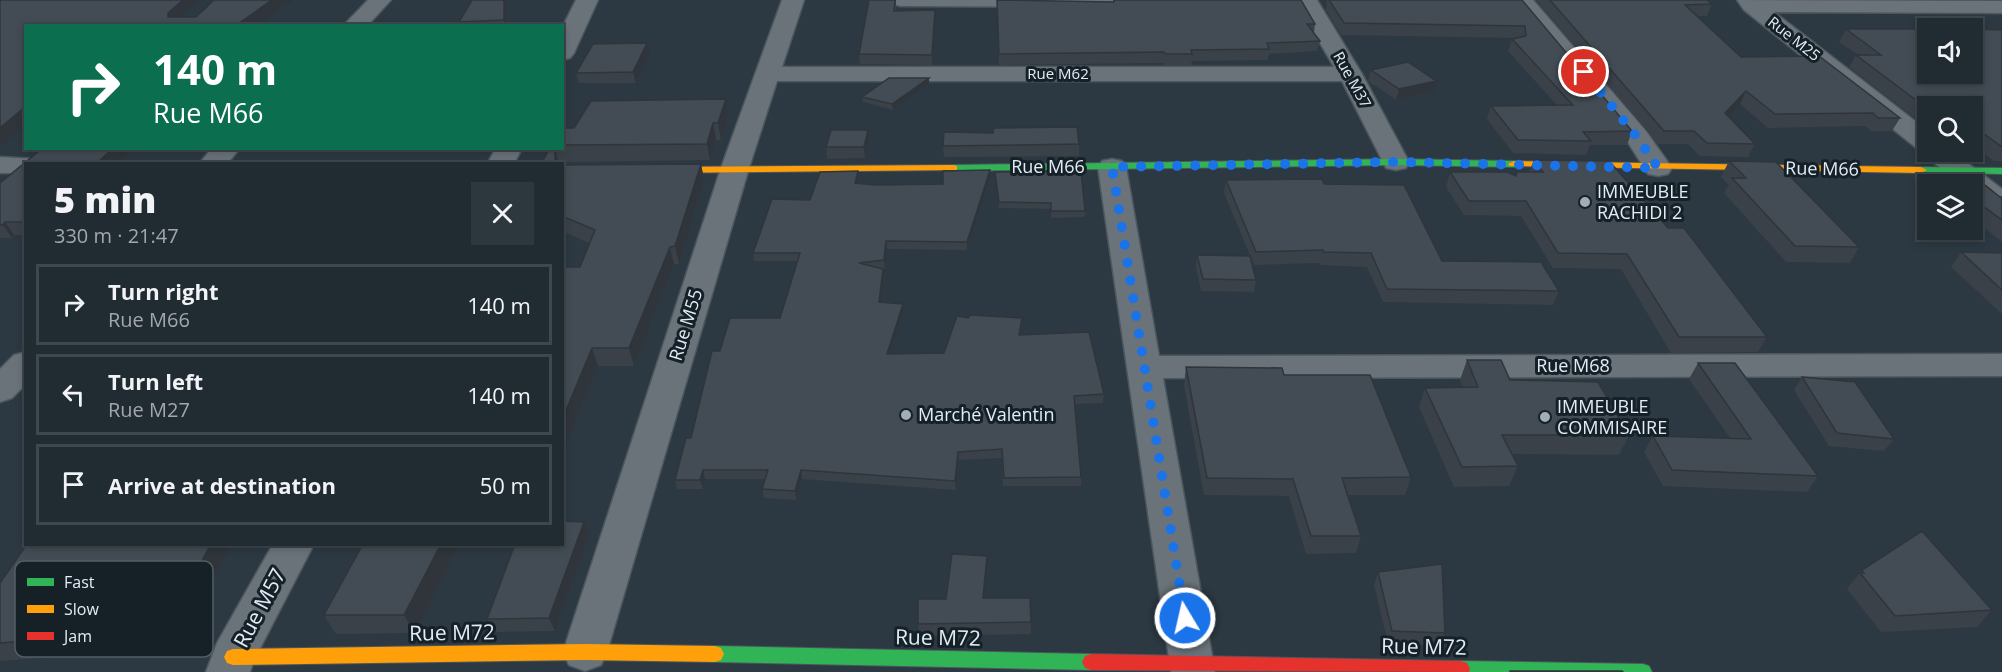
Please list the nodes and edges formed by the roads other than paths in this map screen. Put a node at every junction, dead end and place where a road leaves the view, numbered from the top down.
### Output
1 (381, 0) edge
2 (587, 0) edge
3 (793, 0) edge
4 (900, 0) edge
5 (1306, 0) edge
6 (1522, 0) edge
7 (1178, 1) edge
8 (1283, 1) edge
9 (1749, 3) edge
10 (2002, 7) edge
11 (356, 24) edge
12 (564, 49) edge
13 (766, 74) junction
14 (1350, 74) junction
15 (1917, 135) edge
16 (225, 150) edge
17 (24, 162) edge
18 (214, 162) edge
19 (1396, 162) junction
20 (1950, 162) edge
21 (1112, 167) junction
22 (735, 168) junction
23 (1658, 168) junction
24 (643, 170) edge
25 (1961, 171) junction
26 (2002, 171) edge
27 (0, 184) edge
28 (2002, 203) edge
29 (24, 365) edge
30 (2002, 365) edge
31 (1144, 366) junction
32 (0, 390) edge
33 (293, 546) edge
34 (585, 652) junction
35 (231, 664) edge
36 (1192, 668) edge
37 (1643, 672) edge

1 - 11 street
2 - 12 street
3 - 13 street, Rue M55
4 - 7 street
5 - 8 street
5 - 14 street, Rue M37
6 - 23 street
9 - 10 street
9 - 15 street, Rue M25
13 - 14 street, Rue M62
13 - 22 street, Rue M55
14 - 19 street, Rue M37
16 - 18 street
17 - 27 street
19 - 21 street, Rue M66
19 - 23 street, Rue M66
20 - 25 street
21 - 22 street, Rue M66
21 - 31 street
22 - 24 street, Rue M66
22 - 34 street, Rue M55
23 - 25 street, Rue M66
25 - 26 street, Rue M66
25 - 28 street
29 - 32 street
30 - 31 street, Rue M68
31 - 36 street
33 - 35 street, Rue M57
34 - 35 street, Rue M72
34 - 36 street, Rue M72
36 - 37 street, Rue M72

